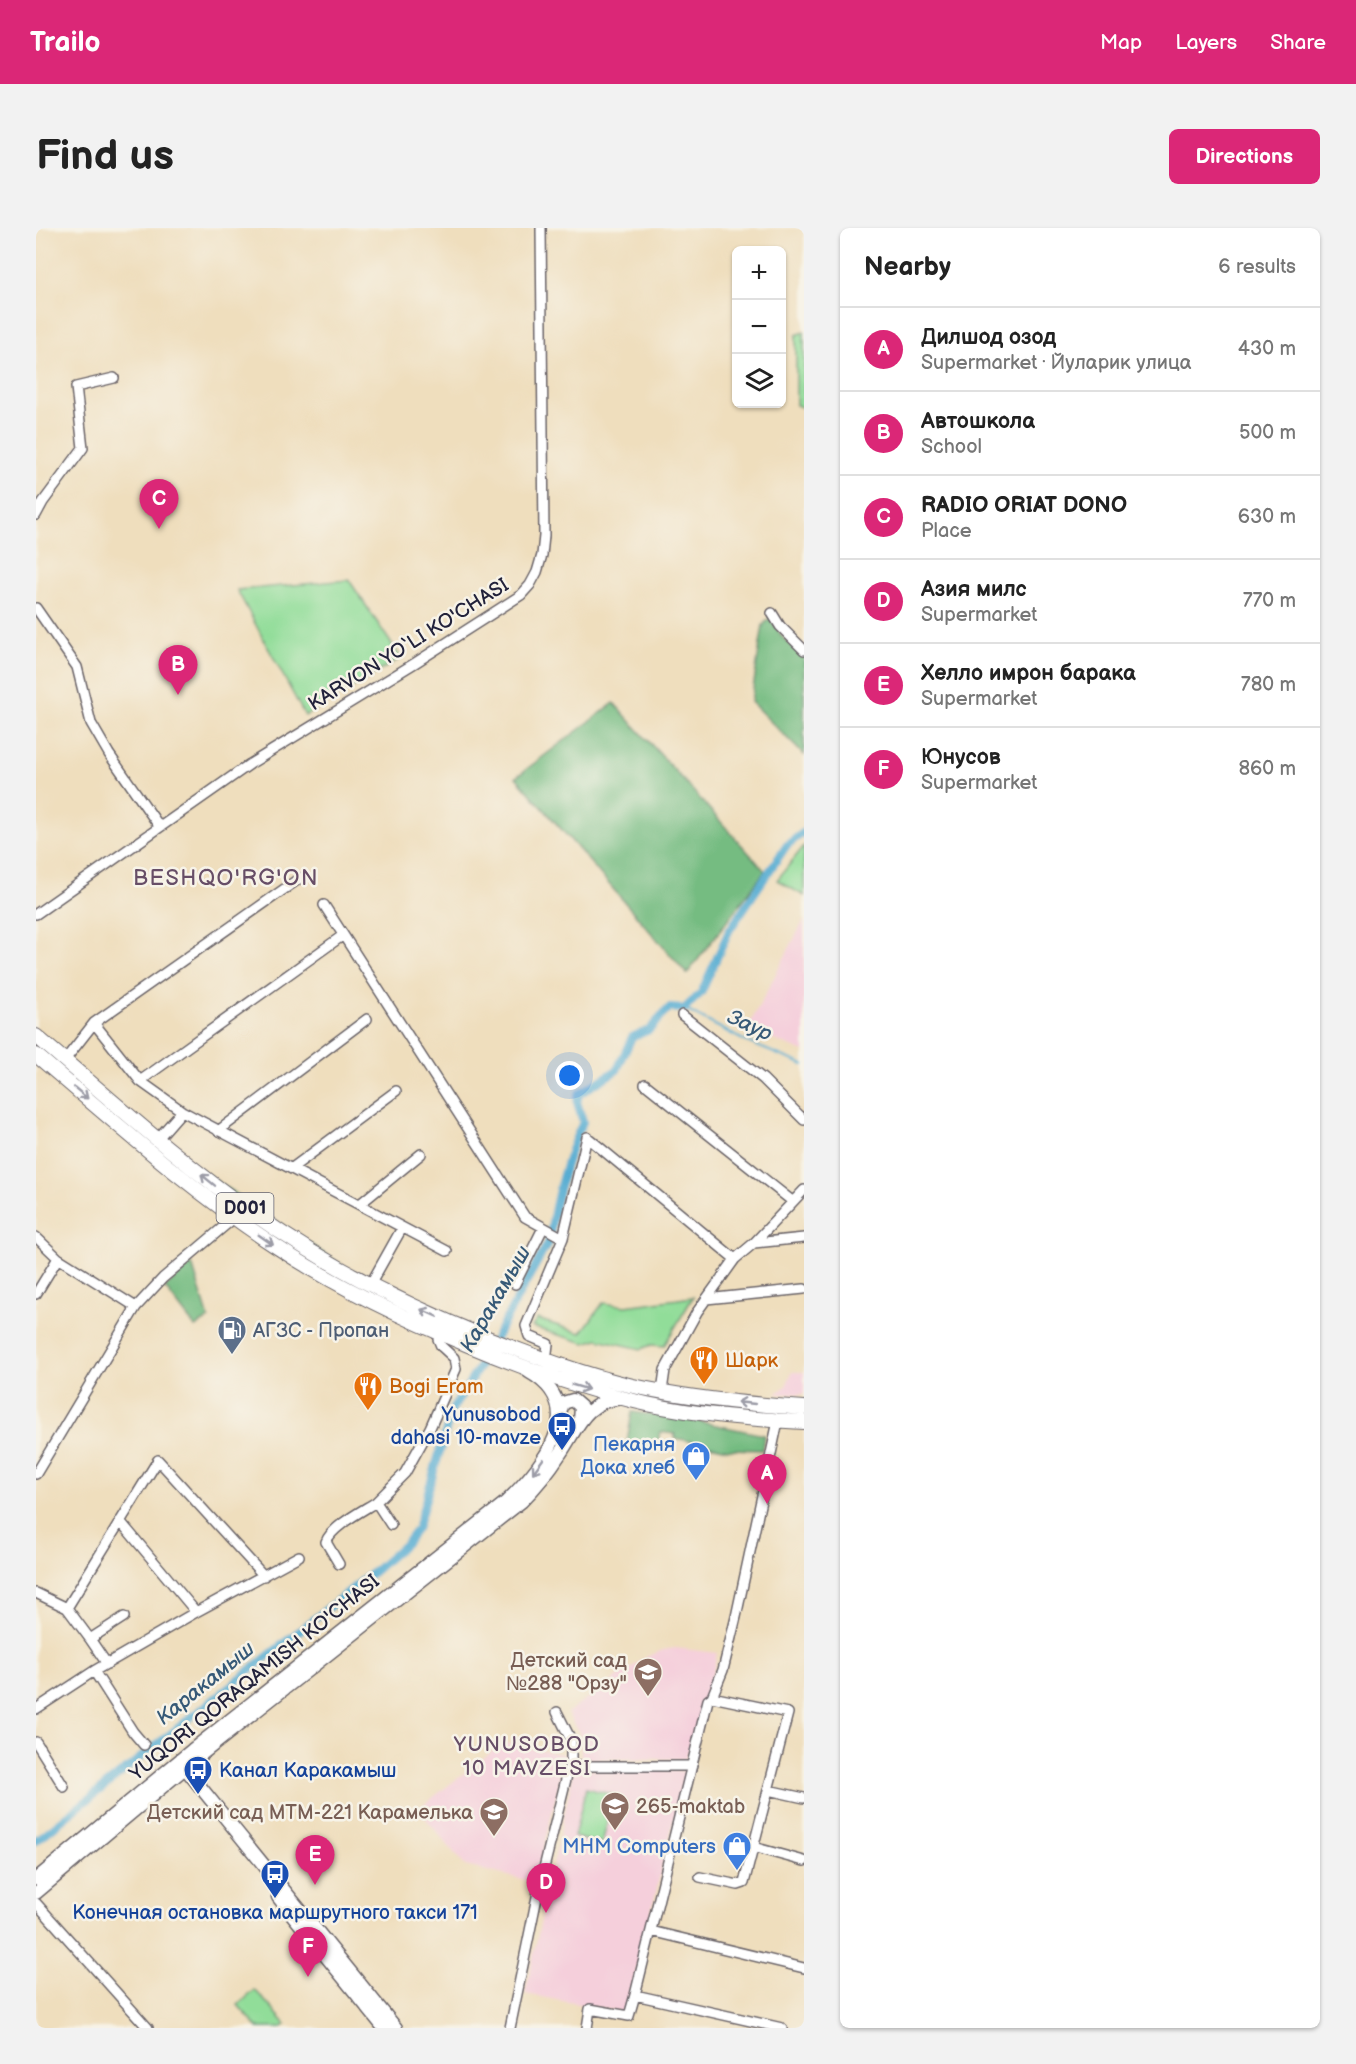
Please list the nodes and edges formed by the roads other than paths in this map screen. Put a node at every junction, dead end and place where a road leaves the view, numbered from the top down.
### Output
1 (541, 228) edge
2 (114, 378) dead end
3 (36, 515) edge
4 (36, 608) edge
5 (772, 613) dead end
6 (804, 650) edge
7 (159, 826) junction
8 (300, 878) dead end
9 (324, 905) dead end
10 (36, 914) edge
11 (342, 936) junction
12 (682, 1015) dead end
13 (367, 1019) dead end
14 (94, 1023) junction
15 (36, 1035) edge
16 (36, 1055) edge
17 (65, 1060) junction
18 (140, 1081) junction
19 (645, 1084) dead end
20 (396, 1091) dead end
21 (182, 1111) junction
22 (804, 1120) edge
23 (139, 1123) junction
24 (218, 1131) junction
25 (130, 1134) junction
26 (160, 1135) dead end
27 (421, 1154) dead end
28 (292, 1168) junction
29 (804, 1190) edge
30 (792, 1201) junction
31 (360, 1204) junction
32 (234, 1218) junction
33 (402, 1228) junction
34 (543, 1228) junction
35 (36, 1237) edge
36 (563, 1238) junction
37 (804, 1238) edge
38 (754, 1243) junction
39 (447, 1251) dead end
40 (58, 1258) junction
41 (735, 1259) junction
42 (514, 1284) dead end
43 (370, 1285) junction
44 (804, 1289) edge
45 (36, 1294) edge
46 (706, 1299) junction
47 (136, 1307) junction
48 (440, 1333) junction
49 (480, 1342) junction
50 (546, 1361) junction
51 (520, 1367) junction
52 (662, 1391) junction
53 (623, 1398) junction
54 (714, 1399) junction
55 (804, 1408) edge
56 (560, 1413) junction
57 (712, 1414) junction
58 (580, 1421) junction
59 (778, 1421) junction
60 (804, 1422) edge
61 (36, 1474) edge
62 (376, 1502) junction
63 (120, 1521) junction
64 (391, 1525) dead end
65 (299, 1556) dead end
66 (339, 1564) dead end
67 (264, 1576) junction
68 (36, 1593) edge
69 (67, 1608) junction
70 (196, 1612) junction
71 (124, 1617) dead end
72 (90, 1639) junction
73 (107, 1664) junction
74 (94, 1671) junction
75 (712, 1697) junction
76 (36, 1709) edge
77 (557, 1712) dead end
78 (36, 1742) edge
79 (144, 1745) dead end
80 (570, 1766) junction
81 (690, 1766) junction
82 (180, 1768) junction
83 (64, 1787) dead end
84 (768, 1790) junction
85 (804, 1798) edge
86 (753, 1847) junction
87 (804, 1861) edge
88 (700, 1877) dead end
89 (36, 1879) edge
90 (36, 1893) edge
91 (36, 1903) edge
92 (651, 1932) junction
93 (804, 1968) edge
94 (635, 1995) junction
95 (148, 2028) edge
96 (384, 2028) edge
97 (396, 2028) edge
98 (510, 2028) edge
99 (587, 2028) edge
100 (782, 2028) edge

1 - 7 street, KARVON YO‘LI KO'CHASI
2 - 3 street
4 - 7 street
5 - 6 street
7 - 10 street, KARVON YO‘LI KO'CHASI
8 - 14 street
9 - 11 street
11 - 18 street
11 - 34 street
12 - 22 street
13 - 24 street
14 - 17 street
14 - 18 street
15 - 17 highway, D001
16 -> 25 highway, D001
17 - 23 highway, D001
18 - 21 street
19 - 30 street
20 - 28 street
21 - 24 street
21 - 26 street
23 - 25 highway
43 -> 23 highway, D001
24 - 28 street
25 - 32 highway, D001
27 - 31 street
28 - 31 street
29 - 30 street
30 - 38 street
31 - 33 street
32 - 47 street
32 -> 48 highway, D001
33 - 39 street
33 - 43 street
34 - 36 street
34 - 42 street
35 - 40 street
36 - 41 street
36 - 50 street
37 - 38 street
38 - 41 street
40 - 45 street
40 - 47 street
41 - 46 street
49 -> 43 highway, D001
44 - 46 street
46 - 52 street
47 - 61 street
48 - 49 highway, D001
48 - 62 street
49 - 50 highway, D001
49 - 51 highway, D001
50 - 52 highway, D001
51 -> 53 highway, D001
51 - 56 main road
52 - 54 highway, D001
53 - 57 highway, D001
53 - 58 main road, YUQORI QORAQAMISH KO'CHASI
55 -> 54 highway, D001
54 - 57 highway
56 - 58 main road
56 -> 82 main road, YUQORI QORAQAMISH KO'CHASI
57 - 59 highway, D001
58 - 82 main road, YUQORI QORAQAMISH KO'CHASI
59 - 60 highway, D001
59 - 75 street
62 - 64 street
62 - 66 street
63 - 67 street
63 - 69 street
63 - 70 street
65 - 67 street
67 - 70 street
68 - 69 street
69 - 72 street
70 - 73 street
71 - 72 street
72 - 73 street
73 - 74 street
74 - 76 street
74 - 79 street
75 - 81 street
75 - 84 street
77 - 80 street
78 - 83 street
80 - 81 street
80 - 98 street
81 - 92 street
82 - 89 main road, YUQORI QORAQAMISH KO'CHASI
82 - 90 main road, YUQORI QORAQAMISH KO'CHASI
82 - 96 main road
82 - 97 main road
84 - 85 street
84 - 86 street
86 - 87 street
86 - 88 street
91 - 95 street
92 - 93 street
92 - 94 street
94 - 99 street
94 - 100 street

